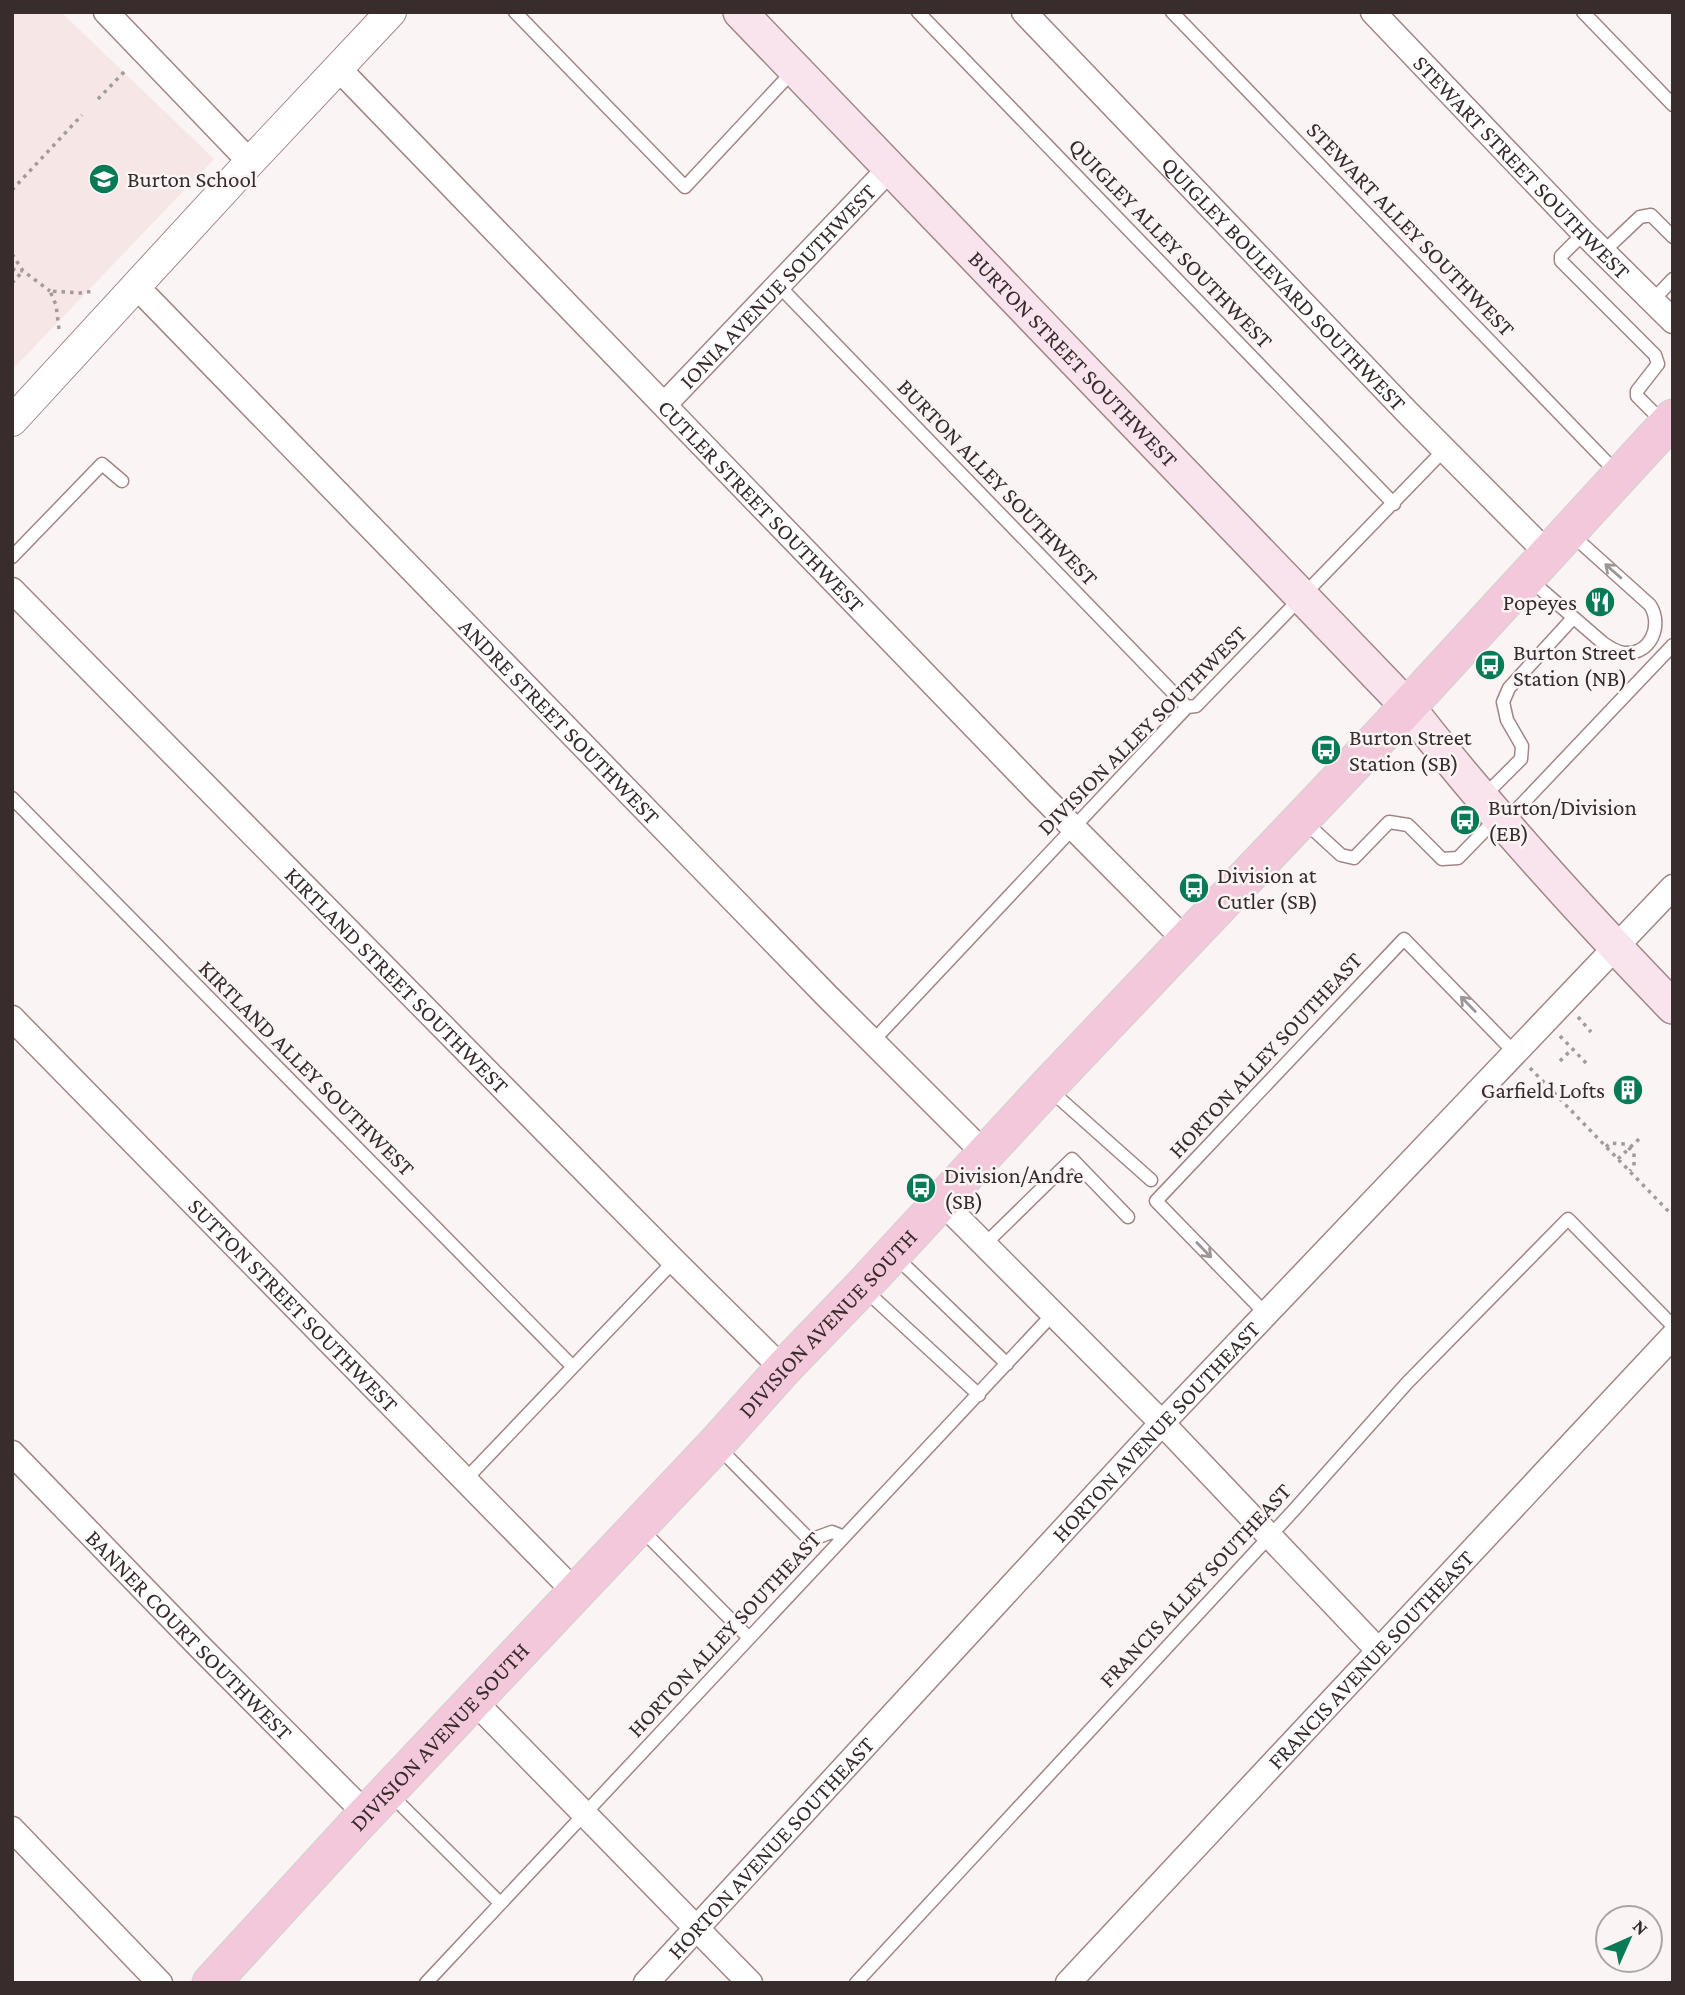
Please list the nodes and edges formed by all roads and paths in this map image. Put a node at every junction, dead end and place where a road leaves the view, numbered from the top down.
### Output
1 (106, 12) edge
2 (391, 12) edge
3 (515, 12) edge
4 (740, 12) edge
5 (918, 12) edge
6 (1024, 12) edge
7 (1172, 12) edge
8 (1373, 12) edge
9 (1583, 12) edge
10 (338, 68) junction
11 (126, 70) dead end
12 (795, 70) junction
13 (98, 99) dead end
14 (1673, 105) edge
15 (82, 115) dead end
16 (250, 162) junction
17 (890, 168) junction
18 (12, 190) edge
19 (1584, 233) junction
20 (1673, 237) edge
21 (1603, 252) junction
22 (12, 254) edge
23 (12, 269) edge
24 (23, 271) junction
25 (1673, 279) edge
26 (12, 283) edge
27 (778, 285) junction
28 (137, 286) junction
29 (50, 291) junction
30 (95, 291) dead end
31 (1652, 301) junction
32 (1673, 321) edge
33 (59, 329) dead end
34 (665, 404) junction
35 (12, 421) edge
36 (1670, 425) edge
37 (1444, 450) junction
38 (1620, 476) junction
39 (122, 481) dead end
40 (1394, 504) junction
41 (1548, 554) junction
42 (12, 557) edge
43 (12, 590) edge
44 (1303, 598) junction
45 (1573, 618) junction
46 (1673, 645) edge
47 (1186, 707) junction
48 (1408, 707) junction
49 (12, 798) edge
50 (1494, 813) junction
51 (1302, 819) junction
52 (1073, 827) junction
53 (1673, 887) edge
54 (1188, 942) junction
55 (1616, 948) junction
56 (1673, 1007) edge
57 (1577, 1017) dead end
58 (12, 1018) edge
59 (1591, 1032) dead end
60 (1560, 1036) dead end
61 (872, 1042) junction
62 (1572, 1049) junction
63 (1523, 1061) junction
64 (1560, 1061) dead end
65 (1588, 1065) dead end
66 (1047, 1087) junction
67 (1640, 1138) dead end
68 (1606, 1147) junction
69 (1629, 1148) junction
70 (985, 1154) junction
71 (1618, 1159) junction
72 (1630, 1171) junction
73 (1151, 1180) dead end
74 (942, 1202) junction
75 (1673, 1216) edge
76 (1128, 1217) dead end
77 (984, 1245) junction
78 (893, 1254) junction
79 (674, 1261) junction
80 (862, 1287) junction
81 (1053, 1314) junction
82 (1266, 1314) junction
83 (1673, 1326) edge
84 (1673, 1336) edge
85 (1007, 1364) junction
86 (573, 1367) junction
87 (783, 1369) junction
88 (979, 1395) junction
89 (1162, 1423) junction
90 (716, 1444) junction
91 (12, 1453) edge
92 (466, 1479) junction
93 (639, 1526) junction
94 (1269, 1536) junction
95 (844, 1537) junction
96 (575, 1592) junction
97 (749, 1639) junction
98 (1378, 1650) junction
99 (474, 1701) junction
100 (377, 1803) junction
101 (585, 1813) junction
102 (12, 1829) edge
103 (500, 1903) junction
104 (697, 1928) junction
105 (160, 1983) edge
106 (211, 1983) edge
107 (426, 1983) edge
108 (646, 1983) edge
109 (750, 1983) edge
110 (856, 1983) edge
111 (1068, 1983) edge

1 - 16 street
2 - 10 street
3 - 12 lane
4 - 12 main road, BURTON STREET SOUTHWEST
5 - 40 lane, QUIGLEY ALLEY SOUTHWEST
6 - 37 street, QUIGLEY BOULEVARD SOUTHWEST
7 - 38 lane, STEWART ALLEY SOUTHWEST
8 - 19 street, STEWART STREET SOUTHWEST
9 - 14 lane
10 - 16 street
10 - 34 street, CUTLER STREET SOUTHWEST
11 - 13 path
12 - 17 main road, BURTON STREET SOUTHWEST
15 - 18 path
16 - 28 street
17 - 27 street, IONIA AVENUE SOUTHWEST
17 - 44 main road, BURTON STREET SOUTHWEST
19 - 21 street, STEWART STREET SOUTHWEST
19 - 36 lane
20 - 21 lane
21 - 31 street, STEWART STREET SOUTHWEST
22 - 24 path
23 - 24 path
24 - 26 path
24 - 29 path
25 - 31 lane
27 - 34 street, IONIA AVENUE SOUTHWEST
27 - 47 lane, BURTON ALLEY SOUTHWEST
28 - 35 street
28 - 61 street, ANDRE STREET SOUTHWEST
29 - 30 path
29 - 33 path
31 - 32 street, STEWART STREET SOUTHWEST
34 - 52 street, CUTLER STREET SOUTHWEST
36 - 38 main road, DIVISION AVENUE SOUTH
37 - 40 lane, DIVISION ALLEY SOUTHWEST
37 - 41 street, QUIGLEY BOULEVARD SOUTHWEST
38 - 41 main road, DIVISION AVENUE SOUTH
39 - 42 lane
40 - 44 lane, DIVISION ALLEY SOUTHWEST
41 - 45 lane
45 -> 41 lane
41 - 48 main road, DIVISION AVENUE SOUTH
43 - 79 street, KIRTLAND STREET SOUTHWEST
44 - 47 lane, DIVISION ALLEY SOUTHWEST
44 - 48 main road, BURTON STREET SOUTHWEST
45 - 50 lane
46 - 50 lane
47 - 52 lane, DIVISION ALLEY SOUTHWEST
48 - 50 main road, BURTON STREET SOUTHWEST
48 - 51 main road, DIVISION AVENUE SOUTH
49 - 86 lane, KIRTLAND ALLEY SOUTHWEST
50 - 51 lane
50 - 55 main road, BURTON STREET SOUTHWEST
51 - 54 main road, DIVISION AVENUE SOUTH
52 - 54 street, CUTLER STREET SOUTHWEST
52 - 61 lane, DIVISION ALLEY SOUTHWEST
53 - 55 street, HORTON AVENUE SOUTHEAST
54 - 66 main road, DIVISION AVENUE SOUTH
55 - 56 main road, BURTON STREET SOUTHWEST
55 - 63 street, HORTON AVENUE SOUTHEAST
57 - 59 path
58 - 92 street, SUTTON STREET SOUTHWEST
60 - 62 path
61 - 70 street, ANDRE STREET SOUTHWEST
62 - 64 path
62 - 65 path
63 - 68 path
63 - 82 street, HORTON AVENUE SOUTHEAST
63 -> 82 lane, HORTON ALLEY SOUTHEAST
66 - 70 main road, DIVISION AVENUE SOUTH
66 - 73 lane
67 - 69 path
68 - 69 path
68 - 71 path
69 - 71 path
69 - 72 path
70 - 74 main road, DIVISION AVENUE SOUTH
71 - 72 path
72 - 75 path
74 - 77 street
74 - 78 main road, DIVISION AVENUE SOUTH
76 - 77 lane
77 - 81 street
78 - 80 main road, DIVISION AVENUE SOUTH
78 - 85 lane
79 - 86 lane
79 - 87 street, KIRTLAND STREET SOUTHWEST
80 - 87 main road, DIVISION AVENUE SOUTH
80 - 88 lane
81 - 85 lane, HORTON ALLEY SOUTHEAST
81 - 89 street
82 - 89 street, HORTON AVENUE SOUTHEAST
83 - 94 lane, FRANCIS ALLEY SOUTHEAST
84 - 98 street, FRANCIS AVENUE SOUTHEAST
85 - 88 lane, HORTON ALLEY SOUTHEAST
86 - 92 lane
87 - 90 main road, DIVISION AVENUE SOUTH
88 - 95 lane, HORTON ALLEY SOUTHEAST
89 - 94 street
89 - 104 street, HORTON AVENUE SOUTHEAST
90 - 93 main road, DIVISION AVENUE SOUTH
90 - 95 lane
91 - 100 street, BANNER COURT SOUTHWEST
92 - 96 street, SUTTON STREET SOUTHWEST
93 - 96 main road, DIVISION AVENUE SOUTH
93 - 97 lane
94 - 98 street
94 - 110 lane, FRANCIS ALLEY SOUTHEAST
95 - 97 lane, HORTON ALLEY SOUTHEAST
96 - 99 main road, DIVISION AVENUE SOUTH
97 - 101 lane, HORTON ALLEY SOUTHEAST
98 - 111 street, FRANCIS AVENUE SOUTHEAST
99 - 100 main road, DIVISION AVENUE SOUTH
99 - 101 street
100 - 103 lane
100 - 106 main road, DIVISION AVENUE SOUTH
101 - 103 lane, HORTON ALLEY SOUTHEAST
101 - 104 street
102 - 105 street
103 - 107 lane, HORTON ALLEY SOUTHEAST
104 - 108 street, HORTON AVENUE SOUTHEAST
104 - 109 street

